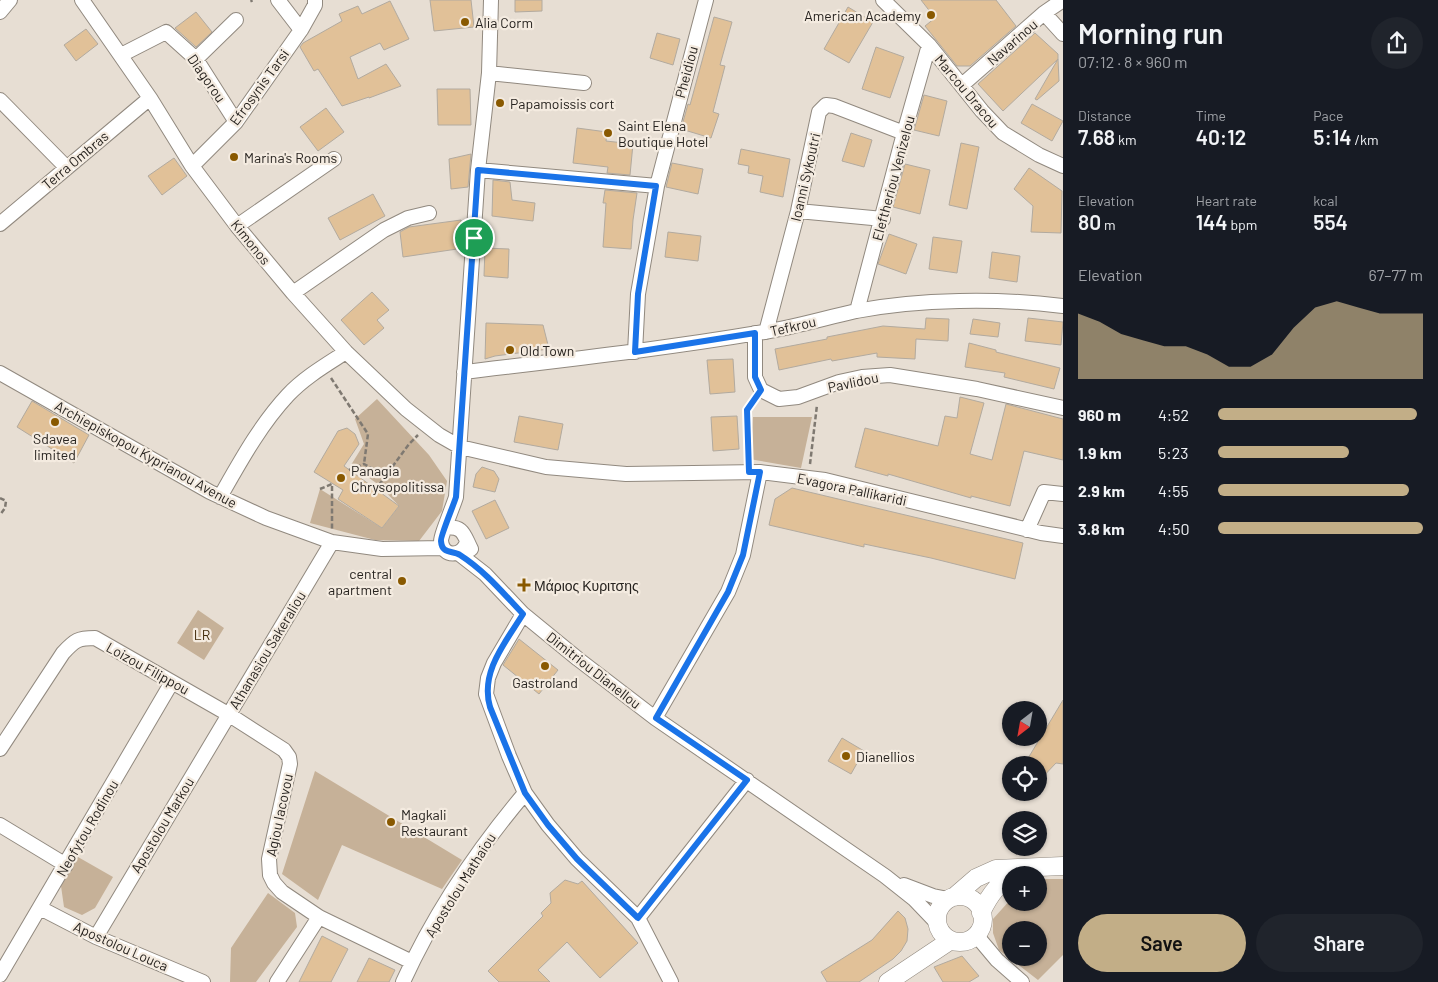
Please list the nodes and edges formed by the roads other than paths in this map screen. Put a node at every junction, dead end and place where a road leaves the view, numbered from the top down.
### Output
1 (10, 0) edge
2 (82, 0) edge
3 (278, 0) edge
4 (316, 0) edge
5 (491, 0) edge
6 (706, 0) edge
7 (883, 0) edge
8 (1063, 0) edge
9 (0, 12) edge
10 (1044, 13) junction
11 (236, 20) dead end
12 (301, 30) junction
13 (1063, 34) edge
14 (929, 45) junction
15 (121, 55) junction
16 (196, 59) junction
17 (489, 74) junction
18 (584, 84) dead end
19 (962, 86) junction
20 (150, 98) junction
21 (0, 100) edge
22 (236, 122) junction
23 (904, 132) junction
24 (334, 159) dead end
25 (192, 166) junction
26 (1063, 166) edge
27 (66, 167) junction
28 (478, 170) junction
29 (656, 186) junction
30 (798, 212) junction
31 (429, 213) dead end
32 (883, 219) junction
33 (0, 224) edge
34 (237, 226) junction
35 (293, 293) junction
36 (1063, 306) edge
37 (857, 311) junction
38 (760, 333) junction
39 (346, 352) junction
40 (635, 352) junction
41 (464, 372) junction
42 (0, 373) edge
43 (1063, 408) edge
44 (460, 447) junction
45 (754, 472) junction
46 (1063, 494) edge
47 (220, 497) junction
48 (456, 497) junction
49 (445, 528) junction
50 (1027, 530) junction
51 (1063, 536) edge
52 (465, 537) junction
53 (332, 542) junction
54 (443, 548) junction
55 (458, 553) junction
56 (485, 574) junction
57 (523, 614) junction
58 (172, 682) junction
59 (228, 714) junction
60 (656, 718) junction
61 (273, 742) joint
62 (0, 748) edge
63 (747, 780) junction
64 (525, 793) junction
65 (0, 825) edge
66 (66, 865) junction
67 (1063, 866) edge
68 (1047, 867) edge
69 (1002, 869) edge
70 (885, 876) junction
71 (1002, 881) edge
72 (951, 898) junction
73 (40, 908) junction
74 (981, 913) junction
75 (319, 918) junction
76 (638, 918) junction
77 (937, 923) junction
78 (976, 935) junction
79 (96, 936) junction
80 (952, 940) junction
81 (412, 962) junction
82 (0, 974) edge
83 (203, 982) edge
84 (277, 982) edge
85 (403, 982) edge
86 (671, 982) edge
87 (888, 982) edge
88 (1022, 982) edge

1 - 9 street
2 - 15 street, Kimonos
3 - 12 street
4 - 12 street, Efrosynis Tarsi
5 - 17 street
6 - 29 street, Pheidiou
7 - 14 street, Marcou Dracou
8 - 10 street, Navarinou
10 - 13 street
10 - 19 street, Navarinou
11 - 16 street
12 - 22 street, Efrosynis Tarsi
14 - 19 street, Marcou Dracou
14 - 23 street, Eleftheriou Venizelou
15 - 16 street, Diagorou
15 - 20 street, Kimonos
16 - 22 street, Diagorou
17 - 18 street
17 - 28 street
19 - 26 street, Marcou Dracou
20 - 25 street, Kimonos
20 - 27 street, Terra Ombras
21 - 27 street
22 - 25 street, Efrosynis Tarsi
23 - 30 street, Ioanni Sykoutri
23 - 32 street, Eleftheriou Venizelou
24 - 34 street
25 - 34 street, Kimonos
27 - 33 street, Terra Ombras
28 - 29 street
28 - 41 street
29 - 40 street, Pheidiou
30 - 32 street
30 - 38 street, Ioanni Sykoutri
31 - 35 street
32 - 37 street, Eleftheriou Venizelou
34 - 35 street, Kimonos
35 - 39 street, Kimonos
36 - 37 street, Tefkrou
37 - 38 street, Tefkrou
38 - 40 street, Tefkrou
38 - 43 street, Pavlidou
39 - 44 street, Kimonos
39 - 47 street
40 - 41 street, Tefkrou
41 - 44 street
42 - 47 street, Archiepiskopou Kyprianou Avenue
44 - 45 street, Evagora Pallikaridi
44 - 48 street
45 - 50 street, Evagora Pallikaridi
45 - 60 street
46 - 50 street
47 - 53 street, Archiepiskopou Kyprianou Avenue
48 - 49 street
48 - 52 street, Dimitriou Dianellou
49 - 52 street
49 - 54 street
50 - 51 street, Evagora Pallikaridi
52 - 55 street
52 - 56 street, Dimitriou Dianellou
53 - 54 street, Archiepiskopou Kyprianou Avenue
53 - 59 street, Athanasiou Sakeraliou
54 - 55 street, Archiepiskopou Kyprianou Avenue
55 - 56 street, Dimitriou Dianellou
56 - 57 street, Dimitriou Dianellou
57 - 60 street, Dimitriou Dianellou
57 - 64 street
58 - 59 street, Loizou Filippou
58 - 62 street, Loizou Filippou
58 - 66 street, Neofytou Rodinou
59 - 61 street, Athanasiou Sakeraliou
59 - 79 street, Apostolou Markou
60 - 63 street, Dimitriou Dianellou
61 - 75 street, Agiou Iacovou
63 - 70 street, Dimitriou Dianellou
63 - 76 street
64 - 76 street
64 - 81 street, Apostolou Mathaiou
65 - 66 street
66 - 73 street, Neofytou Rodinou
67 - 68 main road
69 - 72 main road
70 - 72 street, Dimitriou Dianellou
70 - 77 street, Dimitriou Dianellou
71 - 74 main road
72 - 74 main road
72 - 77 main road
73 - 79 street, Apostolou Louca
73 - 82 street, Neofytou Rodinou
74 - 78 main road
75 - 81 street, Agiou Iacovou
75 - 84 street
76 - 86 street
77 - 80 main road
78 - 80 main road
78 - 88 street
79 - 83 street, Apostolou Louca
80 - 87 main road
81 - 85 street, Apostolou Mathaiou

